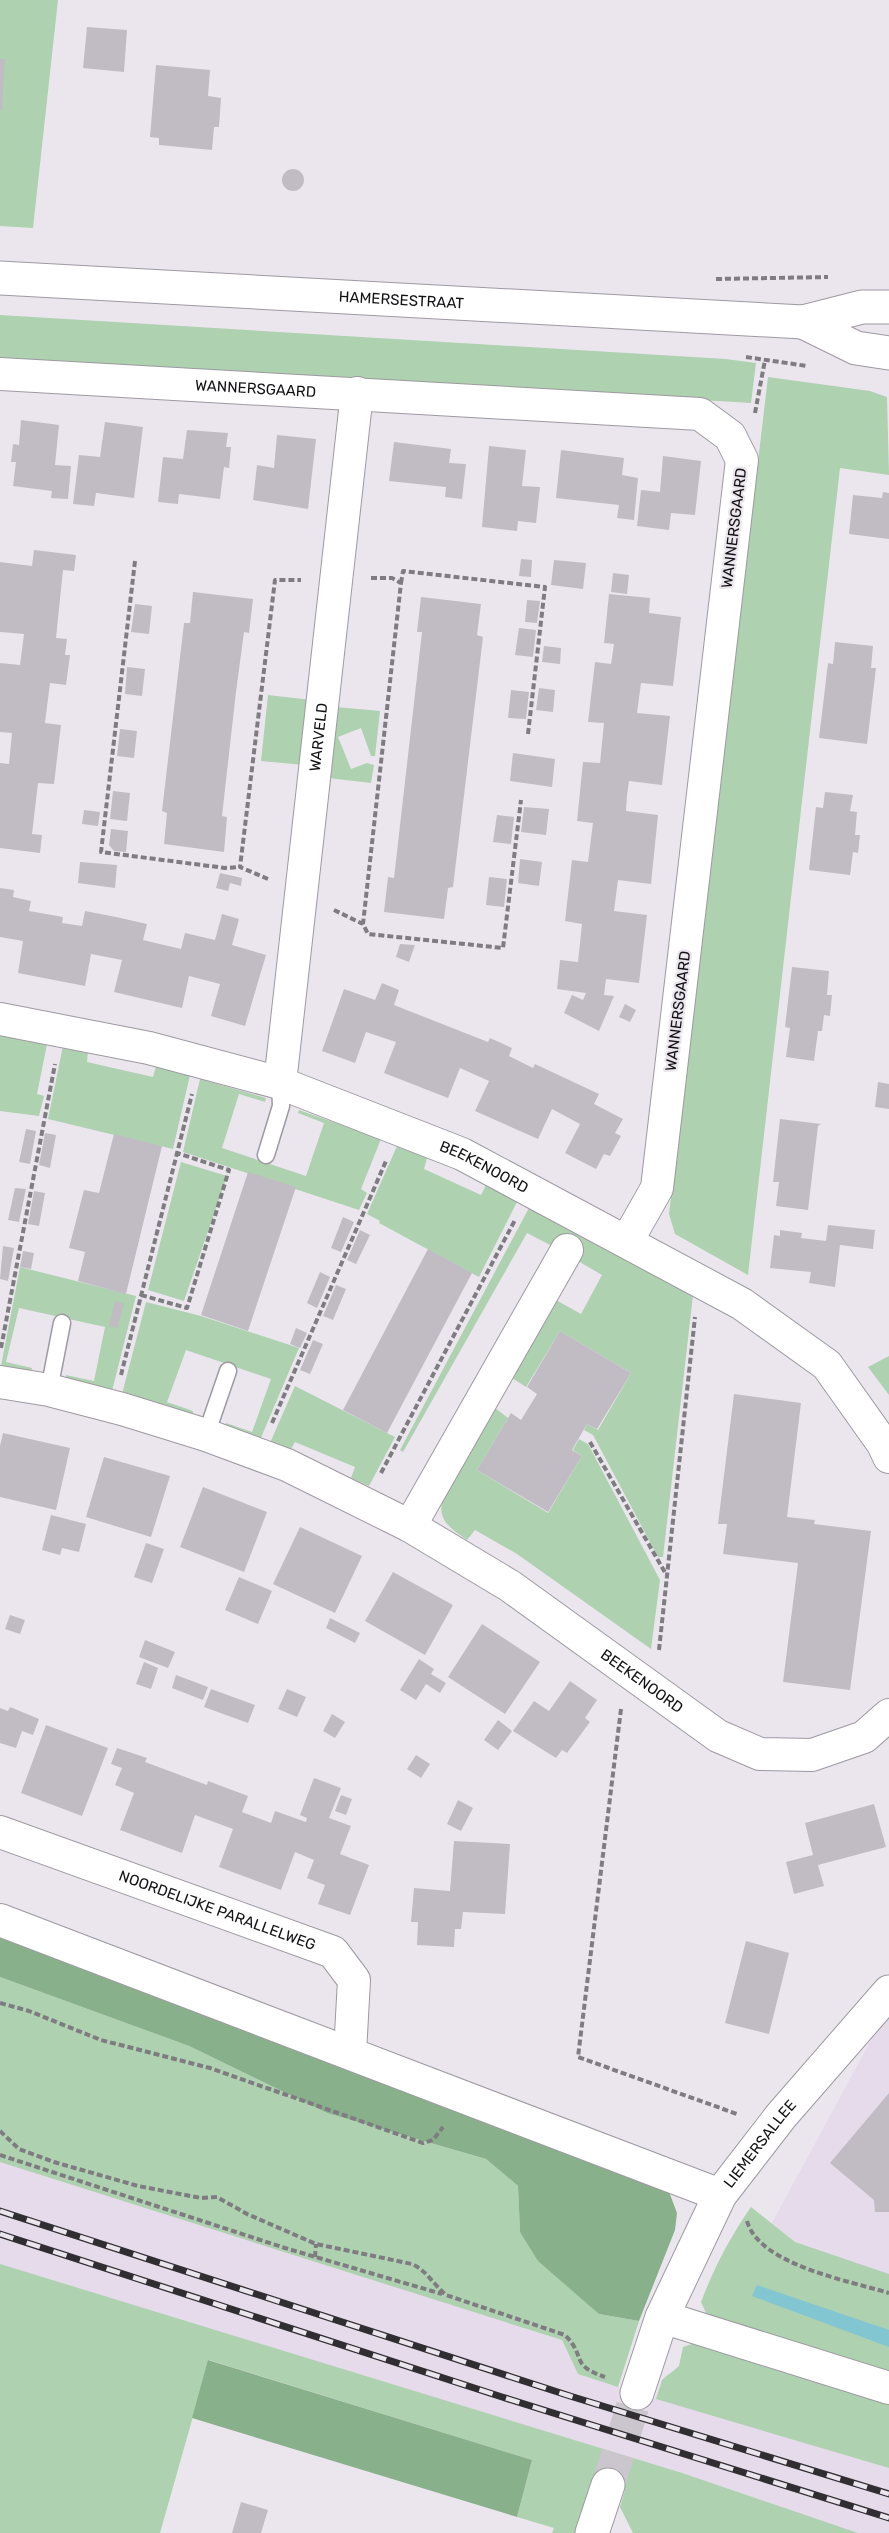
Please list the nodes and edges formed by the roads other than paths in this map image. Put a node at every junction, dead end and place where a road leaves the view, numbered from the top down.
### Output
1 (0, 278) edge
2 (889, 308) edge
3 (803, 322) junction
4 (889, 353) edge
5 (0, 374) edge
6 (357, 393) junction
7 (0, 1019) edge
8 (280, 1083) junction
9 (266, 1155) dead end
10 (627, 1241) junction
11 (567, 1250) dead end
12 (62, 1323) dead end
13 (228, 1371) dead end
14 (0, 1382) edge
15 (49, 1390) junction
16 (206, 1435) junction
17 (889, 1457) edge
18 (410, 1526) junction
19 (889, 1715) edge
20 (0, 1832) edge
21 (0, 1920) edge
22 (889, 1992) edge
23 (350, 2054) junction
24 (720, 2195) junction
25 (662, 2317) junction
26 (889, 2388) edge
27 (638, 2391) tunnel mouth
28 (608, 2485) tunnel mouth
29 (592, 2533) edge

1 - 3 main road, HAMERSESTRAAT
2 - 3 main road, HAMERSESTRAAT
3 - 4 main road, HAMERSESTRAAT
5 - 6 street, WANNERSGAARD
6 - 8 street, WARVELD
6 - 10 street, WANNERSGAARD
7 - 8 street, BEEKENOORD
8 - 9 lane
8 - 10 street, BEEKENOORD
10 - 17 street, BEEKENOORD
11 - 18 street
12 - 15 lane
13 - 16 lane
14 - 15 street, BEEKENOORD
15 - 16 street, BEEKENOORD
16 - 18 street, BEEKENOORD
18 - 19 street, BEEKENOORD
20 - 23 street, NOORDELIJKE PARALLELWEG
21 - 23 street
22 - 24 main road, LIEMERSALLEE
23 - 24 street
24 - 25 main road, LIEMERSALLEE
25 - 26 street
25 - 27 main road, LIEMERSALLEE
28 - 29 main road

